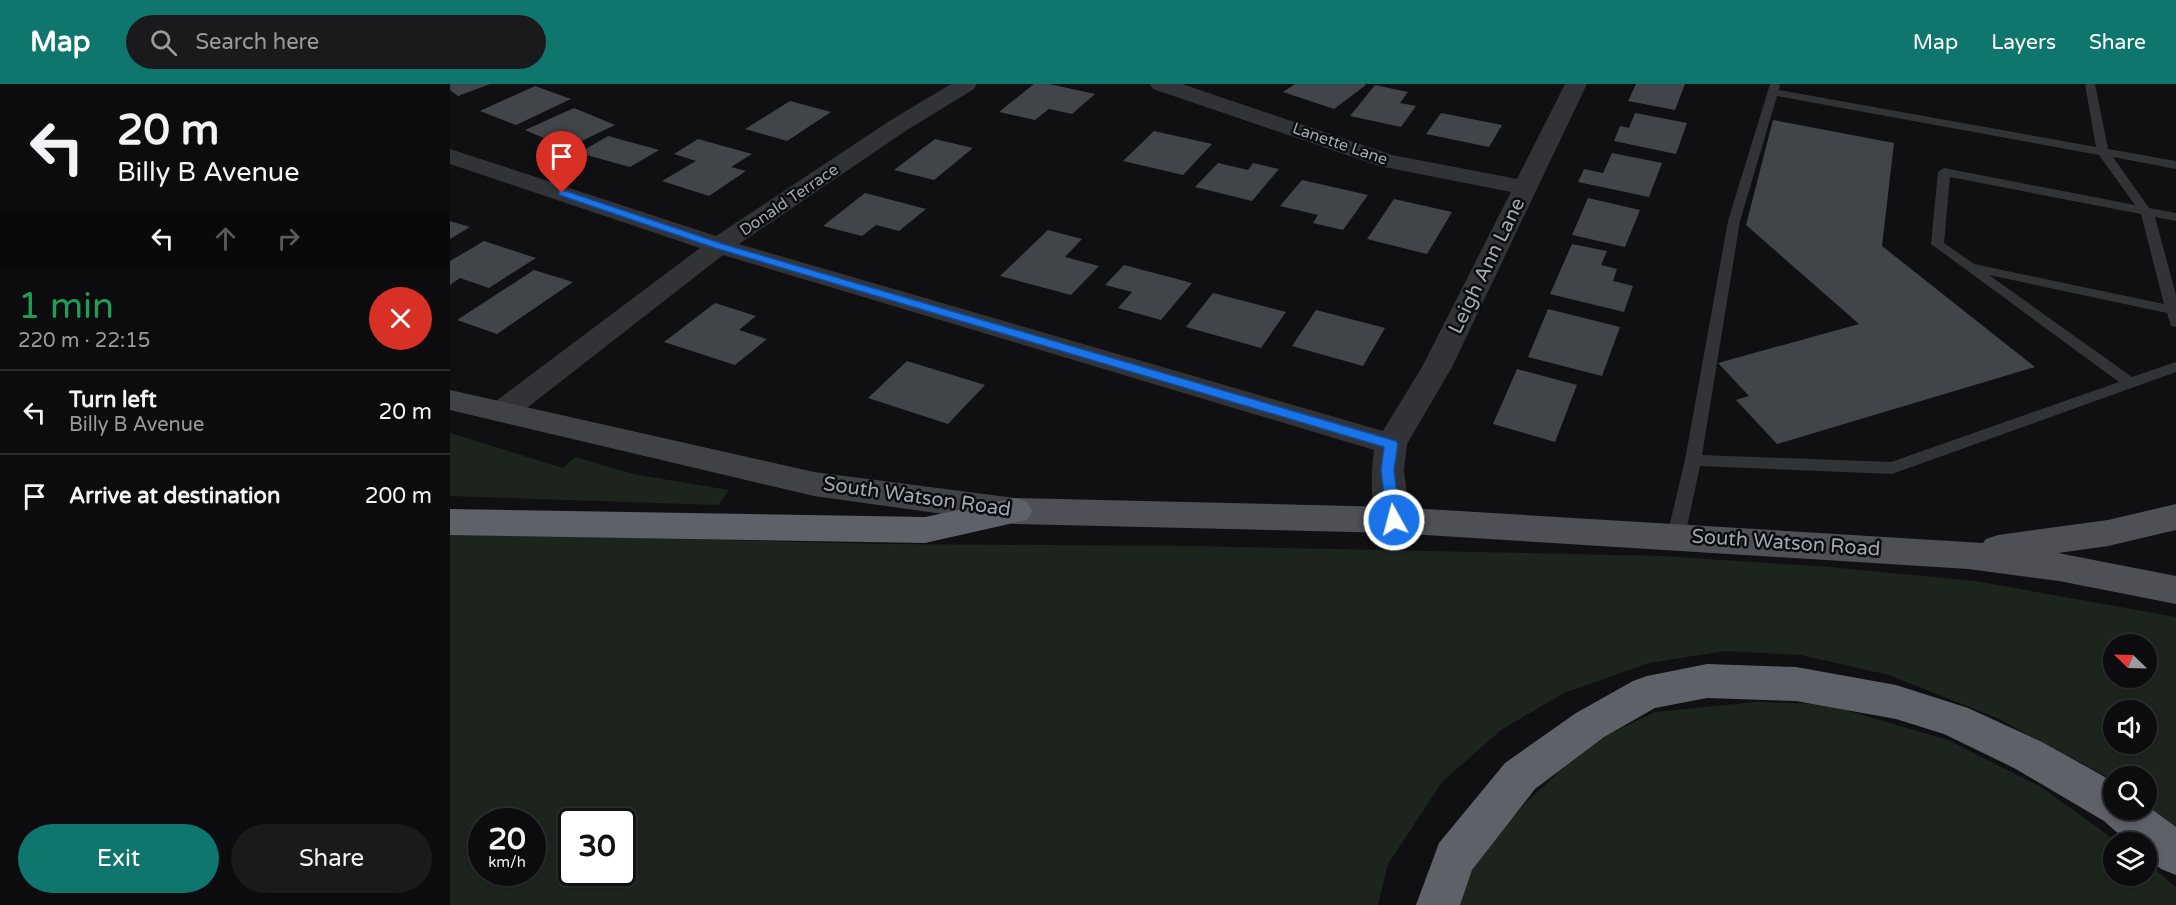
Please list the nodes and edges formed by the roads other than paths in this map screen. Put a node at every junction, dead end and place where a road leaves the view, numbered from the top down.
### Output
1 (966, 84) edge
2 (1161, 84) edge
3 (1576, 84) edge
4 (2090, 84) edge
5 (1774, 88) edge
6 (2103, 152) junction
7 (450, 156) edge
8 (2176, 165) edge
9 (1525, 188) junction
10 (2144, 211) junction
11 (2176, 217) edge
12 (719, 246) junction
13 (1968, 266) junction
14 (2175, 314) edge
15 (2176, 367) edge
16 (2130, 383) junction
17 (450, 399) edge
18 (503, 411) junction
19 (1391, 444) junction
20 (1693, 460) junction
21 (1016, 511) junction
22 (2176, 517) edge
23 (1394, 520) junction
24 (450, 522) edge
25 (1676, 536) junction
26 (1968, 555) junction
27 (2176, 590) edge
28 (2103, 799) edge
29 (2133, 820) edge
30 (2176, 854) edge
31 (1438, 905) edge

1 - 12 street, Donald Terrace
2 - 9 street, Lanette Lane
3 - 9 street, Leigh Ann Lane
4 - 6 lane
5 - 6 lane
5 - 20 lane
6 - 8 lane
6 - 10 lane
7 - 12 street
9 - 19 street, Leigh Ann Lane
10 - 11 lane
10 - 13 lane
10 - 14 lane
12 - 18 street, Donald Terrace
12 - 19 street
13 - 14 lane
13 - 16 lane
15 - 16 lane
16 - 20 lane
17 - 18 main road, South Watson Road
18 - 21 main road, South Watson Road
19 - 23 street
20 - 25 lane
21 - 23 main road, South Watson Road
21 - 24 highway
22 - 26 main road
23 - 25 main road, South Watson Road
25 - 26 main road, South Watson Road
26 - 27 main road, South Watson Road
28 - 31 highway
29 - 30 highway

